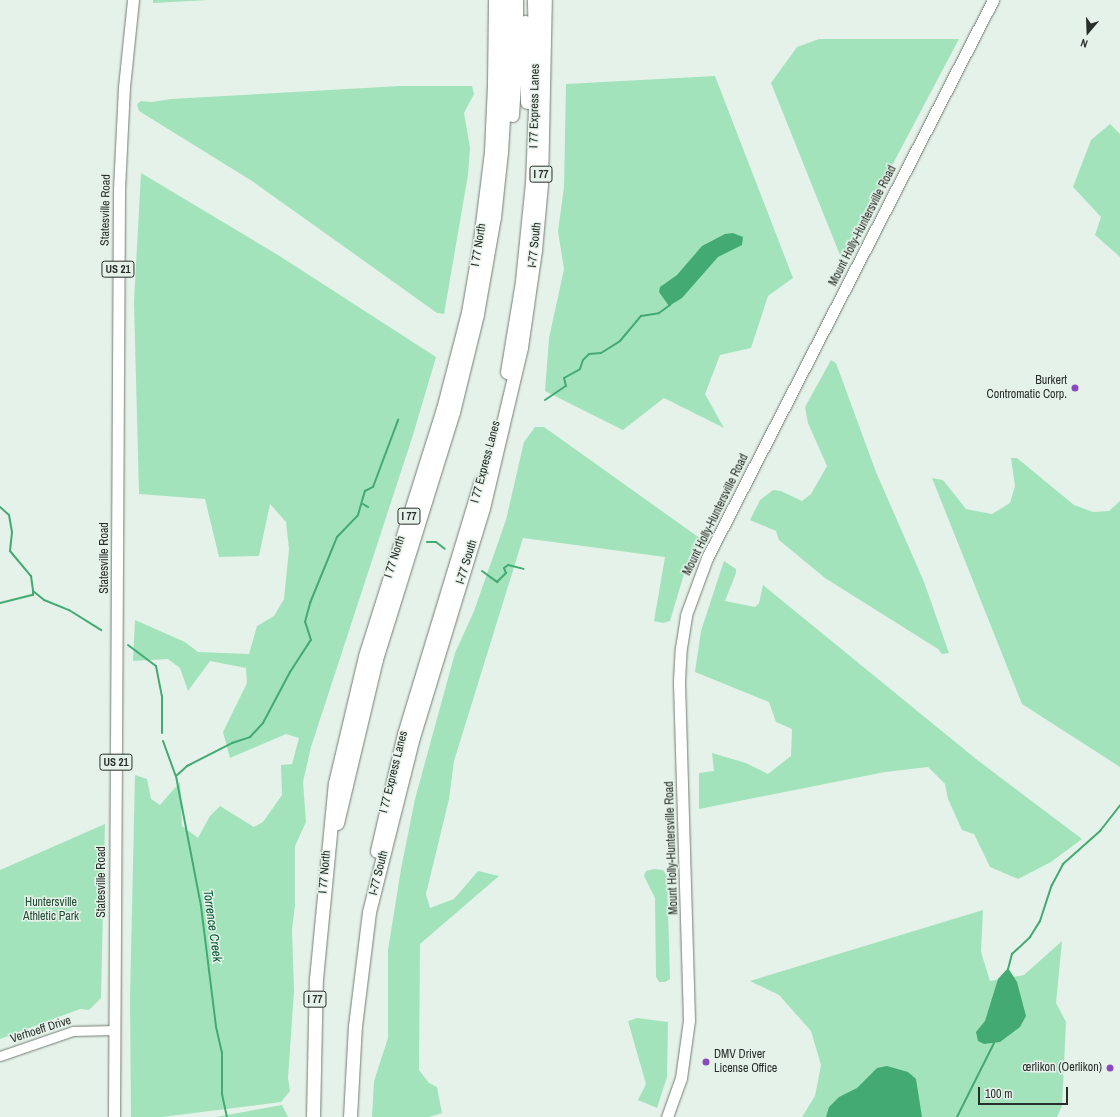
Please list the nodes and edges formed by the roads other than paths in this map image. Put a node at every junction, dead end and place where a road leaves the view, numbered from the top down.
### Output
1 (133, 0) edge
2 (495, 0) edge
3 (506, 0) edge
4 (516, 0) edge
5 (524, 0) edge
6 (534, 0) edge
7 (545, 0) edge
8 (993, 0) edge
9 (529, 216) junction
10 (494, 217) junction
11 (324, 881) junction
12 (369, 912) junction
13 (114, 1030) junction
14 (0, 1056) edge
15 (114, 1117) edge
16 (313, 1117) edge
17 (350, 1117) edge
18 (667, 1117) edge

1 - 13 main road, Statesville Road / US 21
2 - 11 highway, I 77 North / I 77
3 - 10 highway, I 77
4 - 10 highway
5 - 9 highway
6 - 9 highway, I 77 Express Lanes / I 77
7 - 12 highway, I-77 South / I 77
8 - 18 main road, Mount Holly-Huntersville Road
9 - 12 highway, I 77 Express Lanes / I 77
10 - 11 highway, I 77
11 - 16 highway, I 77 North / I 77
12 - 17 highway, I-77 South / I 77
13 - 14 street, Verhoeff Drive
13 - 15 main road, Statesville Road / US 21

